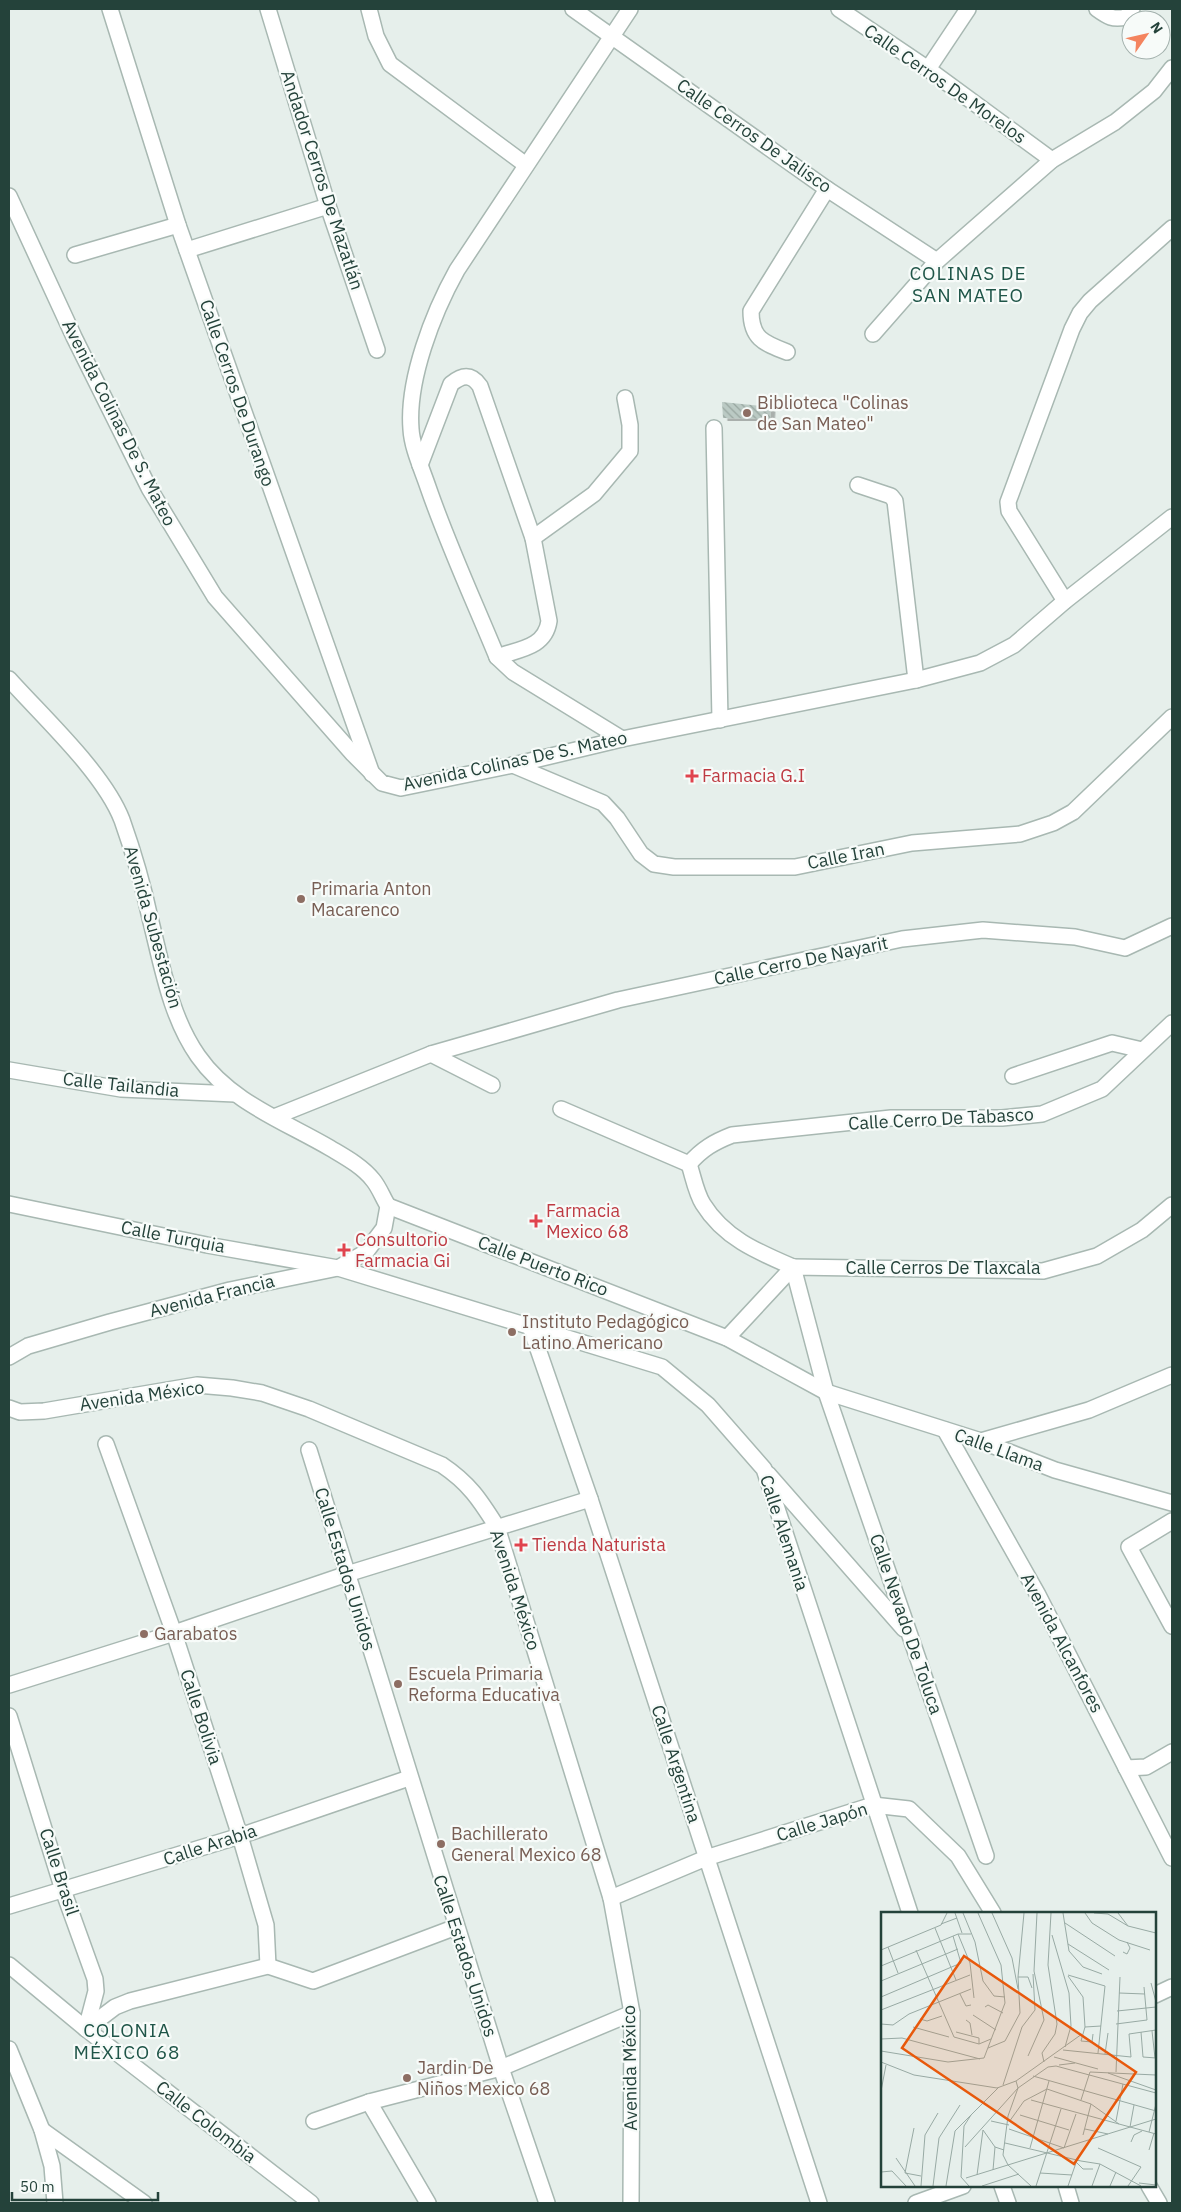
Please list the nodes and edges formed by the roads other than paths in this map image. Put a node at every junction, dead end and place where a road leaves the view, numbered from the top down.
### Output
1 (110, 9) edge
2 (268, 9) edge
3 (369, 9) edge
4 (573, 9) edge
5 (630, 9) edge
6 (839, 9) edge
7 (968, 9) edge
8 (1097, 9) edge
9 (1121, 17) edge
10 (612, 35) junction
11 (1172, 68) edge
12 (928, 69) junction
13 (1052, 160) junction
14 (526, 165) junction
15 (827, 189) junction
16 (9, 196) edge
17 (328, 206) junction
18 (178, 225) junction
19 (1172, 228) edge
20 (187, 250) junction
21 (75, 256) dead end
22 (937, 261) junction
23 (873, 334) dead end
24 (377, 350) dead end
25 (787, 352) dead end
26 (624, 398) dead end
27 (714, 428) dead end
28 (420, 465) junction
29 (858, 485) dead end
30 (1172, 517) edge
31 (533, 538) junction
32 (1065, 602) junction
33 (497, 657) junction
34 (9, 679) edge
35 (916, 680) junction
36 (1172, 716) edge
37 (720, 720) junction
38 (622, 739) junction
39 (513, 765) junction
40 (372, 774) junction
41 (1172, 926) edge
42 (1172, 1023) edge
43 (1142, 1050) junction
44 (431, 1054) junction
45 (9, 1070) edge
46 (1013, 1076) dead end
47 (492, 1085) dead end
48 (234, 1094) junction
49 (560, 1109) dead end
50 (274, 1117) junction
51 (689, 1164) junction
52 (9, 1204) edge
53 (1172, 1205) edge
54 (388, 1206) junction
55 (793, 1267) junction
56 (338, 1268) junction
57 (530, 1326) junction
58 (726, 1338) junction
59 (9, 1357) edge
60 (1172, 1375) edge
61 (826, 1392) junction
62 (9, 1408) edge
63 (945, 1430) junction
64 (981, 1441) junction
65 (106, 1444) dead end
66 (309, 1450) dead end
67 (764, 1469) junction
68 (590, 1499) junction
69 (1172, 1503) edge
70 (1172, 1521) edge
71 (497, 1527) junction
72 (347, 1574) junction
73 (1172, 1626) edge
74 (174, 1633) junction
75 (910, 1636) junction
76 (9, 1686) edge
77 (9, 1716) edge
78 (1172, 1752) edge
79 (1126, 1768) junction
80 (409, 1778) junction
81 (873, 1806) junction
82 (1166, 1832) edge
83 (240, 1836) junction
84 (986, 1856) dead end
85 (706, 1858) junction
86 (1172, 1858) edge
87 (63, 1890) junction
88 (611, 1898) junction
89 (9, 1906) edge
90 (910, 1912) edge
91 (991, 1912) edge
92 (456, 1927) junction
93 (9, 1965) edge
94 (268, 1966) junction
95 (1172, 1987) edge
96 (1156, 1995) edge
97 (632, 2013) junction
98 (86, 2029) junction
99 (9, 2049) edge
100 (501, 2068) junction
101 (369, 2102) junction
102 (314, 2121) dead end
103 (42, 2130) junction
104 (960, 2187) edge
105 (1002, 2187) edge
106 (1066, 2187) edge
107 (1150, 2187) edge
108 (304, 2200) edge
109 (55, 2203) edge
110 (144, 2203) edge
111 (428, 2203) edge
112 (547, 2203) edge
113 (631, 2203) edge
114 (819, 2203) edge
115 (916, 2203) edge
116 (1008, 2203) edge
117 (1071, 2203) edge
118 (1159, 2203) edge

1 - 18 street, Calle Cerros De Durango
2 - 17 street, Andador Cerros De Mazatlán
3 - 14 street
4 - 10 street, Calle Cerros De Jalisco
5 - 10 street
6 - 12 street, Calle Cerros De Morelos
7 - 12 street
8 - 9 street
10 - 14 street
10 - 15 street, Calle Cerros De Jalisco
11 - 13 street
12 - 13 street, Calle Cerros De Morelos
13 - 22 street
14 - 28 street
15 - 22 street, Calle Cerros De Jalisco
15 - 25 street
16 - 40 street, Avenida Colinas De S. Mateo
17 - 20 street
17 - 24 street, Andador Cerros De Mazatlán
18 - 20 street, Calle Cerros De Durango
18 - 21 street
19 - 32 street
20 - 40 street, Calle Cerros De Durango
22 - 23 street
26 - 31 street
27 - 37 street
28 - 31 street
28 - 33 street
29 - 35 street
30 - 32 street, Avenida Colinas De S. Mateo
31 - 33 street
32 - 35 street, Avenida Colinas De S. Mateo
33 - 38 street
34 - 48 street, Avenida Subestación
35 - 37 street, Avenida Colinas De S. Mateo
36 - 39 street, Calle Iran
37 - 38 street, Avenida Colinas De S. Mateo
38 - 39 street, Avenida Colinas De S. Mateo
39 - 40 street, Avenida Colinas De S. Mateo
41 - 44 street, Calle Cerro De Nayarit
42 - 43 street, Calle Cerro De Tabasco
43 - 46 street
43 - 51 street, Calle Cerro De Tabasco
44 - 47 street
44 - 50 street
45 - 48 street, Calle Tailandia
48 - 50 street, Avenida Subestación
49 - 51 street
50 - 54 street, Avenida Subestación
51 - 55 street
52 - 56 street, Calle Turquia
53 - 55 street, Calle Cerros De Tlaxcala
54 - 56 street, Avenida Francia
54 - 58 street, Calle Puerto Rico
55 - 58 street
55 - 61 street, Calle Nevado De Toluca
56 - 57 street, Calle Alemania
56 - 59 street, Avenida Francia
57 - 67 street, Calle Alemania
57 - 68 street, Calle Argentina
58 - 61 street
60 - 64 street
61 - 63 street, Calle Llama
61 - 75 street, Calle Nevado De Toluca
62 - 71 street, Avenida México
63 - 64 street, Calle Llama
63 - 79 street, Avenida Alcanfores
64 - 69 street, Calle Llama
65 - 74 street, Calle Bolivia
66 - 72 street, Calle Estados Unidos
67 - 75 street
67 - 81 street, Calle Alemania
68 - 71 street
68 - 85 street, Calle Argentina
70 - 73 street
71 - 72 street
71 - 88 street, Avenida México
72 - 74 street
72 - 80 street, Calle Estados Unidos
74 - 76 street
74 - 83 street, Calle Bolivia
75 - 84 street, Calle Nevado De Toluca
77 - 87 street, Calle Brasil
78 - 79 street
79 - 82 street, Avenida Alcanfores
80 - 83 street, Calle Arabia
80 - 92 street, Calle Estados Unidos
81 - 85 street, Calle Japón
81 - 90 street, Calle Alemania
81 - 91 street, Calle Japón
82 - 86 street, Avenida Alcanfores
83 - 87 street, Calle Arabia
83 - 94 street, Calle Bolivia
85 - 88 street, Calle Japón
85 - 114 street, Calle Argentina
87 - 89 street, Calle Arabia
87 - 98 street, Calle Brasil
88 - 97 street, Avenida México
92 - 94 street
92 - 100 street, Calle Estados Unidos
93 - 98 street, Calle Colombia
94 - 98 street
95 - 96 street
97 - 100 street
97 - 113 street, Avenida México
98 - 108 street, Calle Colombia
99 - 103 street
100 - 101 street
100 - 112 street, Calle Estados Unidos
101 - 102 street
101 - 111 street
103 - 109 street
103 - 110 street
104 - 115 street
105 - 116 street
106 - 117 street
107 - 118 street

